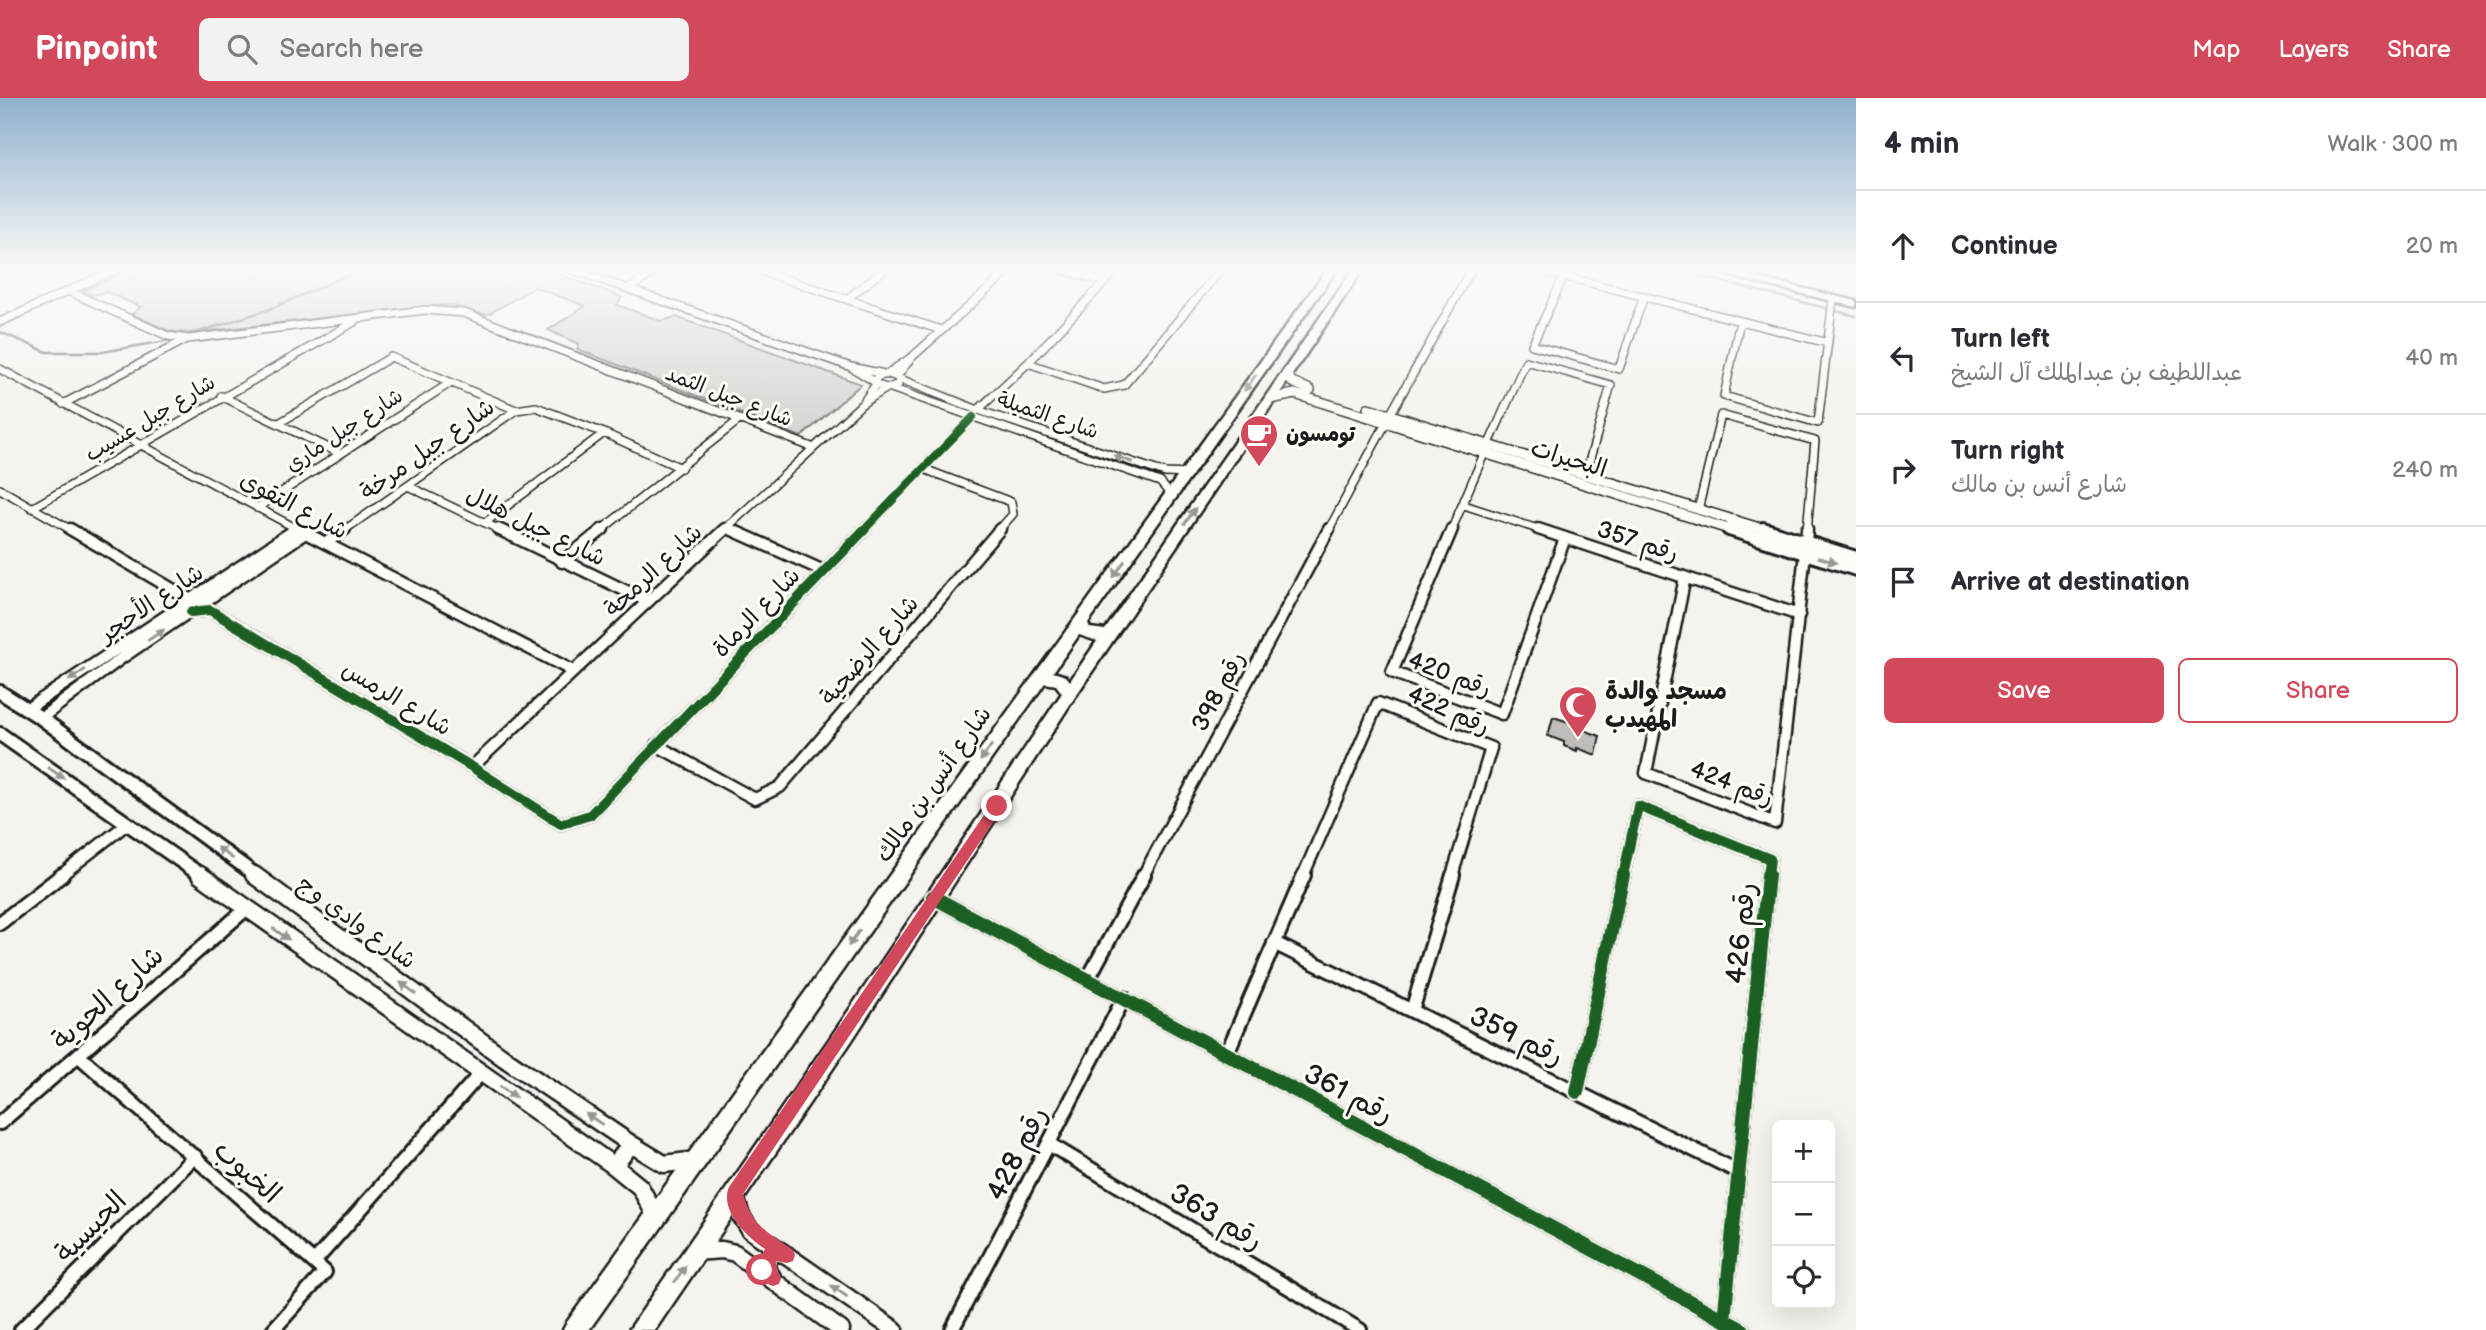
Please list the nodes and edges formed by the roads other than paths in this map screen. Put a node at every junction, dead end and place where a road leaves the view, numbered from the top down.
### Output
1 (145, 325) edge
2 (301, 325) edge
3 (325, 325) edge
4 (348, 325) edge
5 (496, 325) edge
6 (731, 325) edge
7 (927, 325) edge
8 (946, 325) edge
9 (1064, 325) edge
10 (1174, 325) edge
11 (1291, 325) edge
12 (1320, 325) edge
13 (1440, 325) edge
14 (1541, 325) edge
15 (1634, 325) edge
16 (1739, 325) edge
17 (1758, 325) edge
18 (1830, 325) edge
19 (941, 330) junction
20 (188, 339) junction
21 (322, 340) junction
22 (1828, 343) junction
23 (912, 357) junction
24 (1028, 363) junction
25 (850, 368) junction
26 (0, 369) edge
27 (886, 374) junction
28 (1287, 375) junction
29 (899, 378) junction
30 (450, 383) junction
31 (875, 383) junction
32 (889, 388) junction
33 (221, 396) junction
34 (1317, 397) junction
35 (1270, 399) junction
36 (863, 403) junction
37 (63, 404) junction
38 (516, 411) junction
39 (975, 413) junction
40 (1388, 419) junction
41 (739, 420) junction
42 (279, 423) junction
43 (604, 433) junction
44 (139, 445) junction
45 (814, 448) junction
46 (1486, 450) junction
47 (339, 453) junction
48 (681, 468) junction
49 (924, 469) junction
50 (1189, 474) junction
51 (1585, 476) junction
52 (408, 486) junction
53 (0, 489) edge
54 (1171, 495) junction
55 (1464, 505) junction
56 (32, 508) junction
57 (257, 508) junction
58 (1698, 510) junction
59 (486, 522) junction
60 (727, 528) junction
61 (301, 531) junction
62 (1565, 538) junction
63 (326, 543) junction
64 (1805, 548) junction
65 (1856, 558) edge
66 (562, 562) junction
67 (1856, 569) edge
68 (824, 571) junction
69 (1685, 577) junction
70 (191, 600) junction
71 (647, 601) junction
72 (210, 604) junction
73 (1799, 615) junction
74 (1080, 621) junction
75 (1111, 634) junction
76 (113, 651) junction
77 (123, 657) junction
78 (573, 671) junction
79 (1037, 680) junction
80 (0, 692) edge
81 (1070, 693) junction
82 (27, 709) junction
83 (41, 718) junction
84 (0, 734) edge
85 (656, 745) junction
86 (472, 767) junction
87 (128, 823) junction
88 (561, 824) joint
89 (933, 897) junction
90 (246, 909) junction
91 (0, 923) edge
92 (1274, 943) junction
93 (1088, 979) junction
94 (1124, 998) junction
95 (1412, 1011) junction
96 (1227, 1054) junction
97 (79, 1056) junction
98 (480, 1074) junction
99 (1577, 1092) junction
100 (0, 1123) edge
101 (1049, 1143) junction
102 (631, 1144) junction
103 (195, 1156) junction
104 (698, 1160) junction
105 (614, 1166) junction
106 (1739, 1172) junction
107 (734, 1193) junction
108 (657, 1217) junction
109 (695, 1252) junction
110 (787, 1255) junction
111 (314, 1262) junction
112 (773, 1278) junction
113 (1724, 1320) junction
114 (21, 1330) edge
115 (273, 1330) edge
116 (575, 1330) edge
117 (641, 1330) edge
118 (841, 1330) edge
119 (895, 1330) edge
120 (952, 1330) edge
121 (1360, 1330) edge
122 (1743, 1330) edge

1 - 20 street, شارع جبل الثمد
2 - 20 street, شارع جبل الثمد
3 - 21 street
4 - 21 street, شارع جبل عسيب
5 - 41 street, شارع جبل الثمد
6 - 25 street
7 - 19 street
8 - 19 street
9 - 24 street, شارع الرماة
10 - 24 street
11 -> 50 main road, شارع أنس بن مالك
12 - 28 main road
13 - 40 street, رقم 398
14 - 15 street
16 - 22 street
17 - 22 street
18 - 22 street
19 - 23 street
20 - 37 street
21 - 33 street, شارع جبل عسيب
23 - 27 street
23 - 29 street
24 - 39 street, شارع الرماة
25 - 27 street, شارع الثميلة
25 - 31 street, شارع الثميلة
26 - 37 street, شارع التقوى
27 - 29 street, شارع الثميلة
27 - 31 street
28 - 34 street, البحيرات
28 - 35 main road
29 - 32 street
29 - 39 street, شارع الثميلة
30 - 38 street
30 - 42 street
30 - 47 street, شارع جبل ماري
31 - 32 street, شارع الثميلة
31 - 36 street
32 - 36 street
32 - 39 street, شارع الثميلة
33 - 42 street
33 - 44 street, شارع جبل عسيب
34 - 35 street, البحيرات
34 - 40 street, البحيرات
75 -> 35 main road
36 - 45 street, شارع الرمحة
37 - 44 street, شارع التقوى
38 - 43 street
38 - 52 street, شارع جبل مرخة
39 - 49 street, شارع الرماة
50 -> 39 street, شارع الثميلة
39 - 54 street, شارع الثميلة
40 - 46 street, البحيرات
40 - 93 street, رقم 398
41 - 45 street, شارع جبل الثمد
41 - 48 street
42 - 47 street
43 - 48 street
43 - 59 street
44 - 56 street, شارع جبل عسيب
44 - 57 street, شارع التقوى
45 - 60 street, شارع الرمحة
46 - 51 street, البحيرات
46 - 51 street, رقم 420
46 - 55 street, رقم 420
46 - 64 street, البحيرات
47 - 57 street, شارع جبل ماري
48 - 66 street
49 - 68 street, شارع الرماة
49 - 85 street, شارع الرضحية
50 - 54 main road, شارع أنس بن مالك
51 - 58 street, البحيرات
52 - 59 street, شارع جبل هلال
52 - 63 street, شارع جبل مرخة
53 - 56 street
54 -> 74 main road, شارع أنس بن مالك
55 - 62 street, رقم 357
55 - 62 street, رقم 420
56 - 70 street
57 - 61 street, شارع التقوى
58 - 64 street, البحيرات
58 - 64 street, رقم 424
59 - 66 street, شارع جبل هلال
60 - 68 street
60 - 71 street, شارع الرمحة
61 - 63 street, شارع التقوى
61 - 70 street, شارع الأحجر
61 - 72 street, شارع الأحجر
62 - 69 street, رقم 357
63 - 78 street, شارع التقوى
64 - 65 street, البحيرات
64 -> 67 street, البحيرات
64 - 73 street, رقم 424
66 - 71 street, شارع جبل هلال
68 - 85 street, شارع الرماة
69 - 73 street, رقم 357
69 - 73 street, رقم 424
70 - 76 street, شارع الأحجر
71 - 78 street, شارع الرمحة
77 -> 72 street, شارع الأحجر
72 - 86 street, شارع الرمس
74 - 75 main road
74 - 79 main road, شارع أنس بن مالك
75 - 81 main road
76 - 77 street
76 -> 82 street, شارع الأحجر
77 - 83 street, شارع الأحجر
78 - 86 street, شارع الرمحة
79 - 81 main road
79 -> 104 main road, شارع أنس بن مالك
80 - 82 street, شارع وادي وج
81 - 89 main road
82 - 83 street, شارع وادي وج
102 -> 83 street, شارع وادي وج
84 -> 87 street
85 - 88 street, شارع الرماة
86 - 88 street, شارع الرمس
87 - 90 street
87 - 91 street
89 - 93 street, رقم 361
89 - 107 main road
90 - 97 street, شارع الحوية
90 -> 98 street
92 - 95 street, رقم 359
92 - 95 street, رقم 422
92 - 96 street, رقم 422
93 - 94 street, رقم 361
94 - 96 street, رقم 361
94 - 101 street, رقم 428
95 - 99 street, رقم 359
96 - 113 street, رقم 361
97 - 100 street, شارع الحوية
97 - 103 street, الخبوب
98 -> 105 street
98 - 111 street
99 - 106 street, رقم 359
99 - 106 street, رقم 426
101 - 120 street, رقم 428
101 - 121 street, رقم 363
102 - 104 street, شارع وادي وج
102 - 105 street
103 - 111 street, الخبوب
103 - 114 street, الحيسية
104 - 108 main road, شارع أنس بن مالك
105 - 108 street
106 - 113 street, رقم 426
107 - 109 main road
107 - 110 street
108 - 116 main road, شارع أنس بن مالك
109 - 112 street
117 -> 109 main road
110 - 112 street
119 -> 110 street
111 - 115 street
112 - 118 street
113 - 122 street, رقم 361

